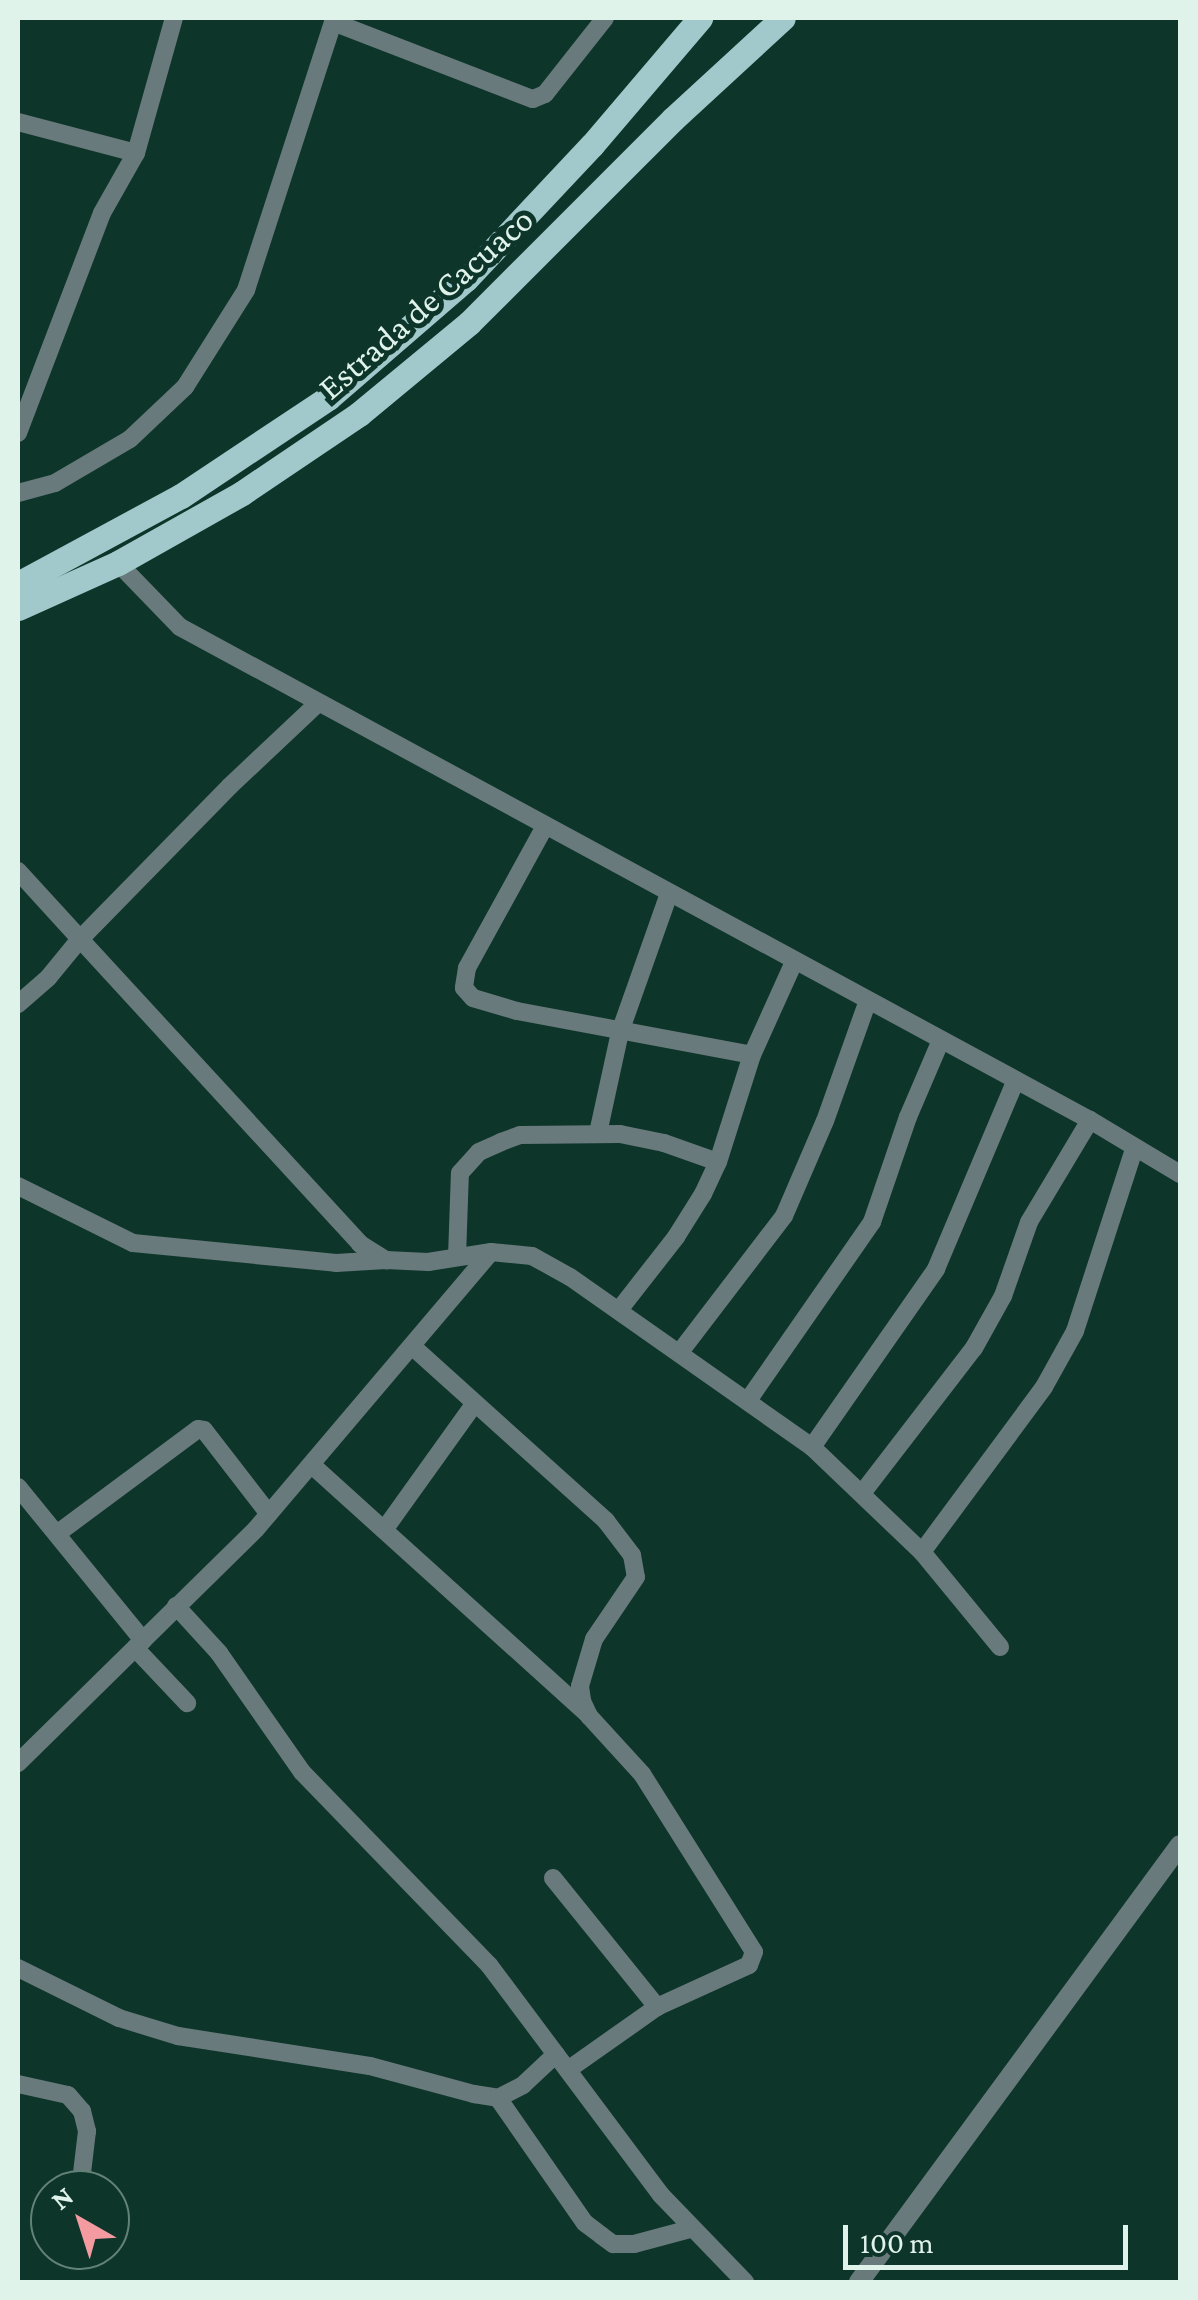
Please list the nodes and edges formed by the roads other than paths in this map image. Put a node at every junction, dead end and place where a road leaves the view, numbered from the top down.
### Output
1 (174, 18) edge
2 (605, 18) edge
3 (700, 18) edge
4 (783, 18) edge
5 (334, 20) edge
6 (18, 122) edge
7 (136, 153) junction
8 (18, 433) edge
9 (18, 492) edge
10 (118, 562) junction
11 (18, 584) edge
12 (18, 608) edge
13 (318, 704) junction
14 (544, 828) junction
15 (18, 871) edge
16 (668, 894) junction
17 (80, 939) junction
18 (794, 962) junction
19 (868, 1000) junction
20 (18, 1004) edge
21 (620, 1032) junction
22 (941, 1040) junction
23 (752, 1055) junction
24 (1016, 1080) junction
25 (1090, 1120) junction
26 (598, 1133) junction
27 (1134, 1149) junction
28 (718, 1162) junction
29 (1180, 1174) edge
30 (18, 1186) edge
31 (491, 1252) junction
32 (457, 1257) junction
33 (386, 1260) junction
34 (619, 1310) junction
35 (413, 1347) junction
36 (680, 1352) junction
37 (749, 1398) junction
38 (475, 1403) junction
39 (812, 1447) junction
40 (313, 1466) junction
41 (863, 1492) junction
42 (20, 1495) edge
43 (270, 1514) junction
44 (384, 1530) junction
45 (58, 1533) junction
46 (922, 1552) junction
47 (176, 1606) junction
48 (140, 1644) junction
49 (1000, 1647) dead end
50 (187, 1704) dead end
51 (590, 1716) junction
52 (18, 1762) edge
53 (1180, 1844) edge
54 (554, 1878) dead end
55 (18, 1968) edge
56 (657, 2007) junction
57 (563, 2061) junction
58 (18, 2084) edge
59 (498, 2098) junction
60 (82, 2170) edge
61 (690, 2229) junction
62 (745, 2282) edge
63 (859, 2282) edge

1 - 7 street
2 - 5 street
3 - 11 main road, Estrada de Cacuaco
4 - 10 main road, Estrada de Cacuaco
5 - 9 street
6 - 7 street
7 - 8 street
10 - 12 main road, Estrada de Cacuaco
10 - 13 street
13 - 14 street
13 - 17 street
14 - 16 street
14 - 21 street
15 - 17 street
16 - 18 street
16 - 21 street
17 - 20 street
17 - 33 street
18 - 19 street
18 - 23 street
19 - 22 street
19 - 36 street
21 - 23 street
21 - 26 street
22 - 24 street
22 - 37 street
23 - 28 street
24 - 25 street
24 - 39 street
25 - 27 street
25 - 41 street
26 - 28 street
26 - 32 street
27 - 29 street
27 - 46 street
28 - 34 street
30 - 33 street
31 - 32 street
31 - 34 street
31 - 35 street
32 - 33 street
34 - 36 street
35 - 38 street
35 - 40 street
36 - 37 street
37 - 39 street
38 - 44 street
38 - 51 street
39 - 41 street
40 - 43 street
40 - 44 street
41 - 46 street
42 - 45 street
43 - 45 street
43 - 47 street
44 - 51 street
45 - 48 street
46 - 49 street
47 - 48 street
47 - 57 street
48 - 50 street
48 - 52 street
51 - 56 street
53 - 63 street
54 - 56 street
55 - 59 street
56 - 57 street
57 - 59 street
57 - 61 street
58 - 60 street
59 - 61 street
61 - 62 street

